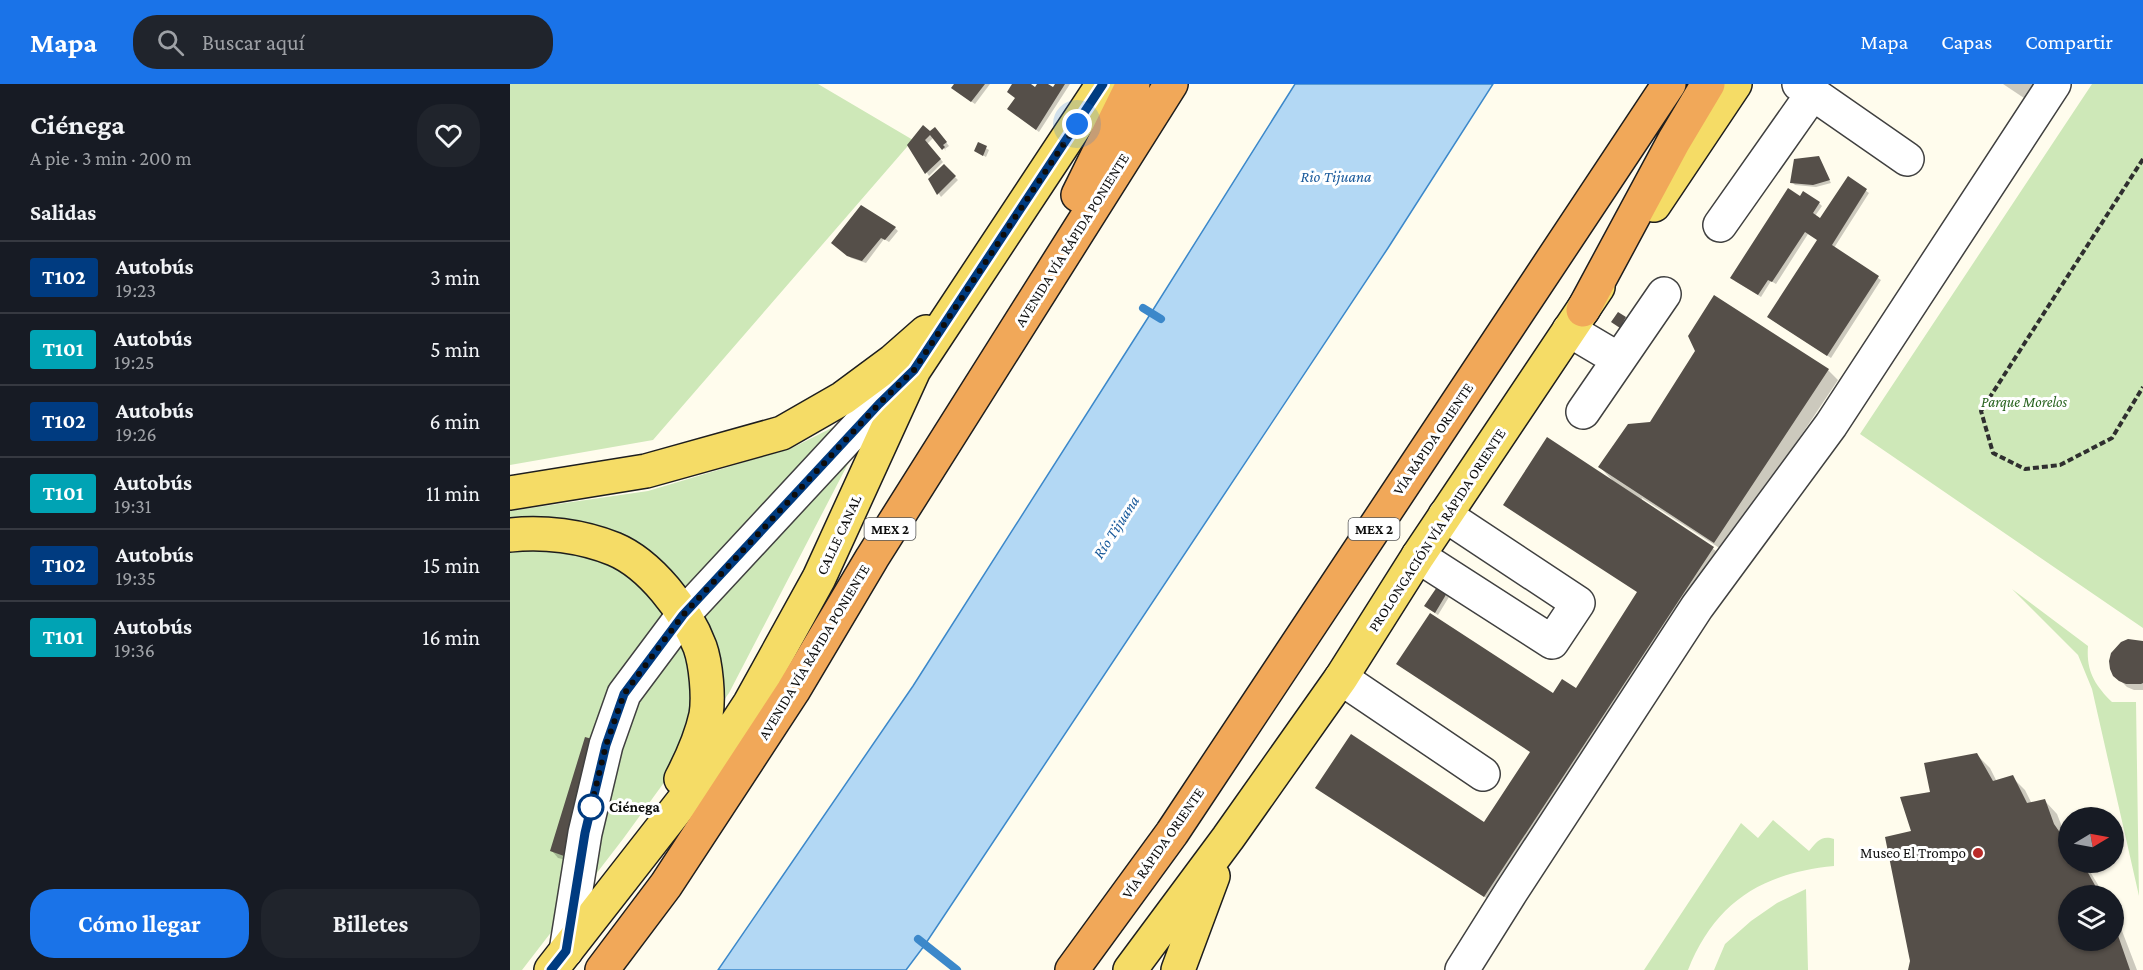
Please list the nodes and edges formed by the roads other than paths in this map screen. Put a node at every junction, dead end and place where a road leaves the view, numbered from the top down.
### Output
1 (1103, 84) edge
2 (1133, 84) edge
3 (1171, 84) edge
4 (1669, 84) edge
5 (1708, 84) edge
6 (1735, 84) edge
7 (2054, 84) edge
8 (1806, 89) edge
9 (1907, 159) dead end
10 (1720, 225) dead end
11 (1664, 294) dead end
12 (958, 303) junction
13 (1576, 320) junction
14 (1003, 350) junction
15 (1618, 359) junction
16 (914, 370) junction
17 (1583, 412) dead end
18 (510, 493) edge
19 (1445, 515) junction
20 (510, 536) edge
21 (1418, 556) junction
22 (683, 615) junction
23 (1341, 678) junction
24 (1483, 774) dead end
25 (1228, 838) junction
26 (643, 852) junction
27 (559, 961) edge
28 (602, 970) edge
29 (1072, 970) edge
30 (1130, 970) edge
31 (1178, 970) edge
32 (1462, 970) edge

1 - 12 main road, CALLE CANAL
2 - 14 highway
3 - 14 highway, AVENIDA VÍA RÁPIDA PONIENTE / MEX 2
4 - 29 highway, VÍA RÁPIDA ORIENTE / MEX 2
5 - 13 highway
6 - 13 main road, PROLONGACIÓN VÍA RÁPIDA ORIENTE
7 - 32 lane
8 - 9 lane
8 - 10 lane
11 - 15 lane
12 - 16 main road, CALLE CANAL
12 - 18 main road
13 - 15 lane
13 - 19 main road, PROLONGACIÓN VÍA RÁPIDA ORIENTE
14 - 28 highway, AVENIDA VÍA RÁPIDA PONIENTE / MEX 2
15 - 17 lane
16 - 22 lane
16 - 26 main road, CALLE CANAL
19 - 21 main road, PROLONGACIÓN VÍA RÁPIDA ORIENTE
19 - 21 lane
20 - 22 main road
21 - 23 main road, PROLONGACIÓN VÍA RÁPIDA ORIENTE
22 - 26 main road
22 - 27 lane
23 - 24 lane
23 - 25 main road, PROLONGACIÓN VÍA RÁPIDA ORIENTE
25 - 30 main road, PROLONGACIÓN VÍA RÁPIDA ORIENTE
25 - 31 main road
26 - 27 main road, CALLE CANAL

